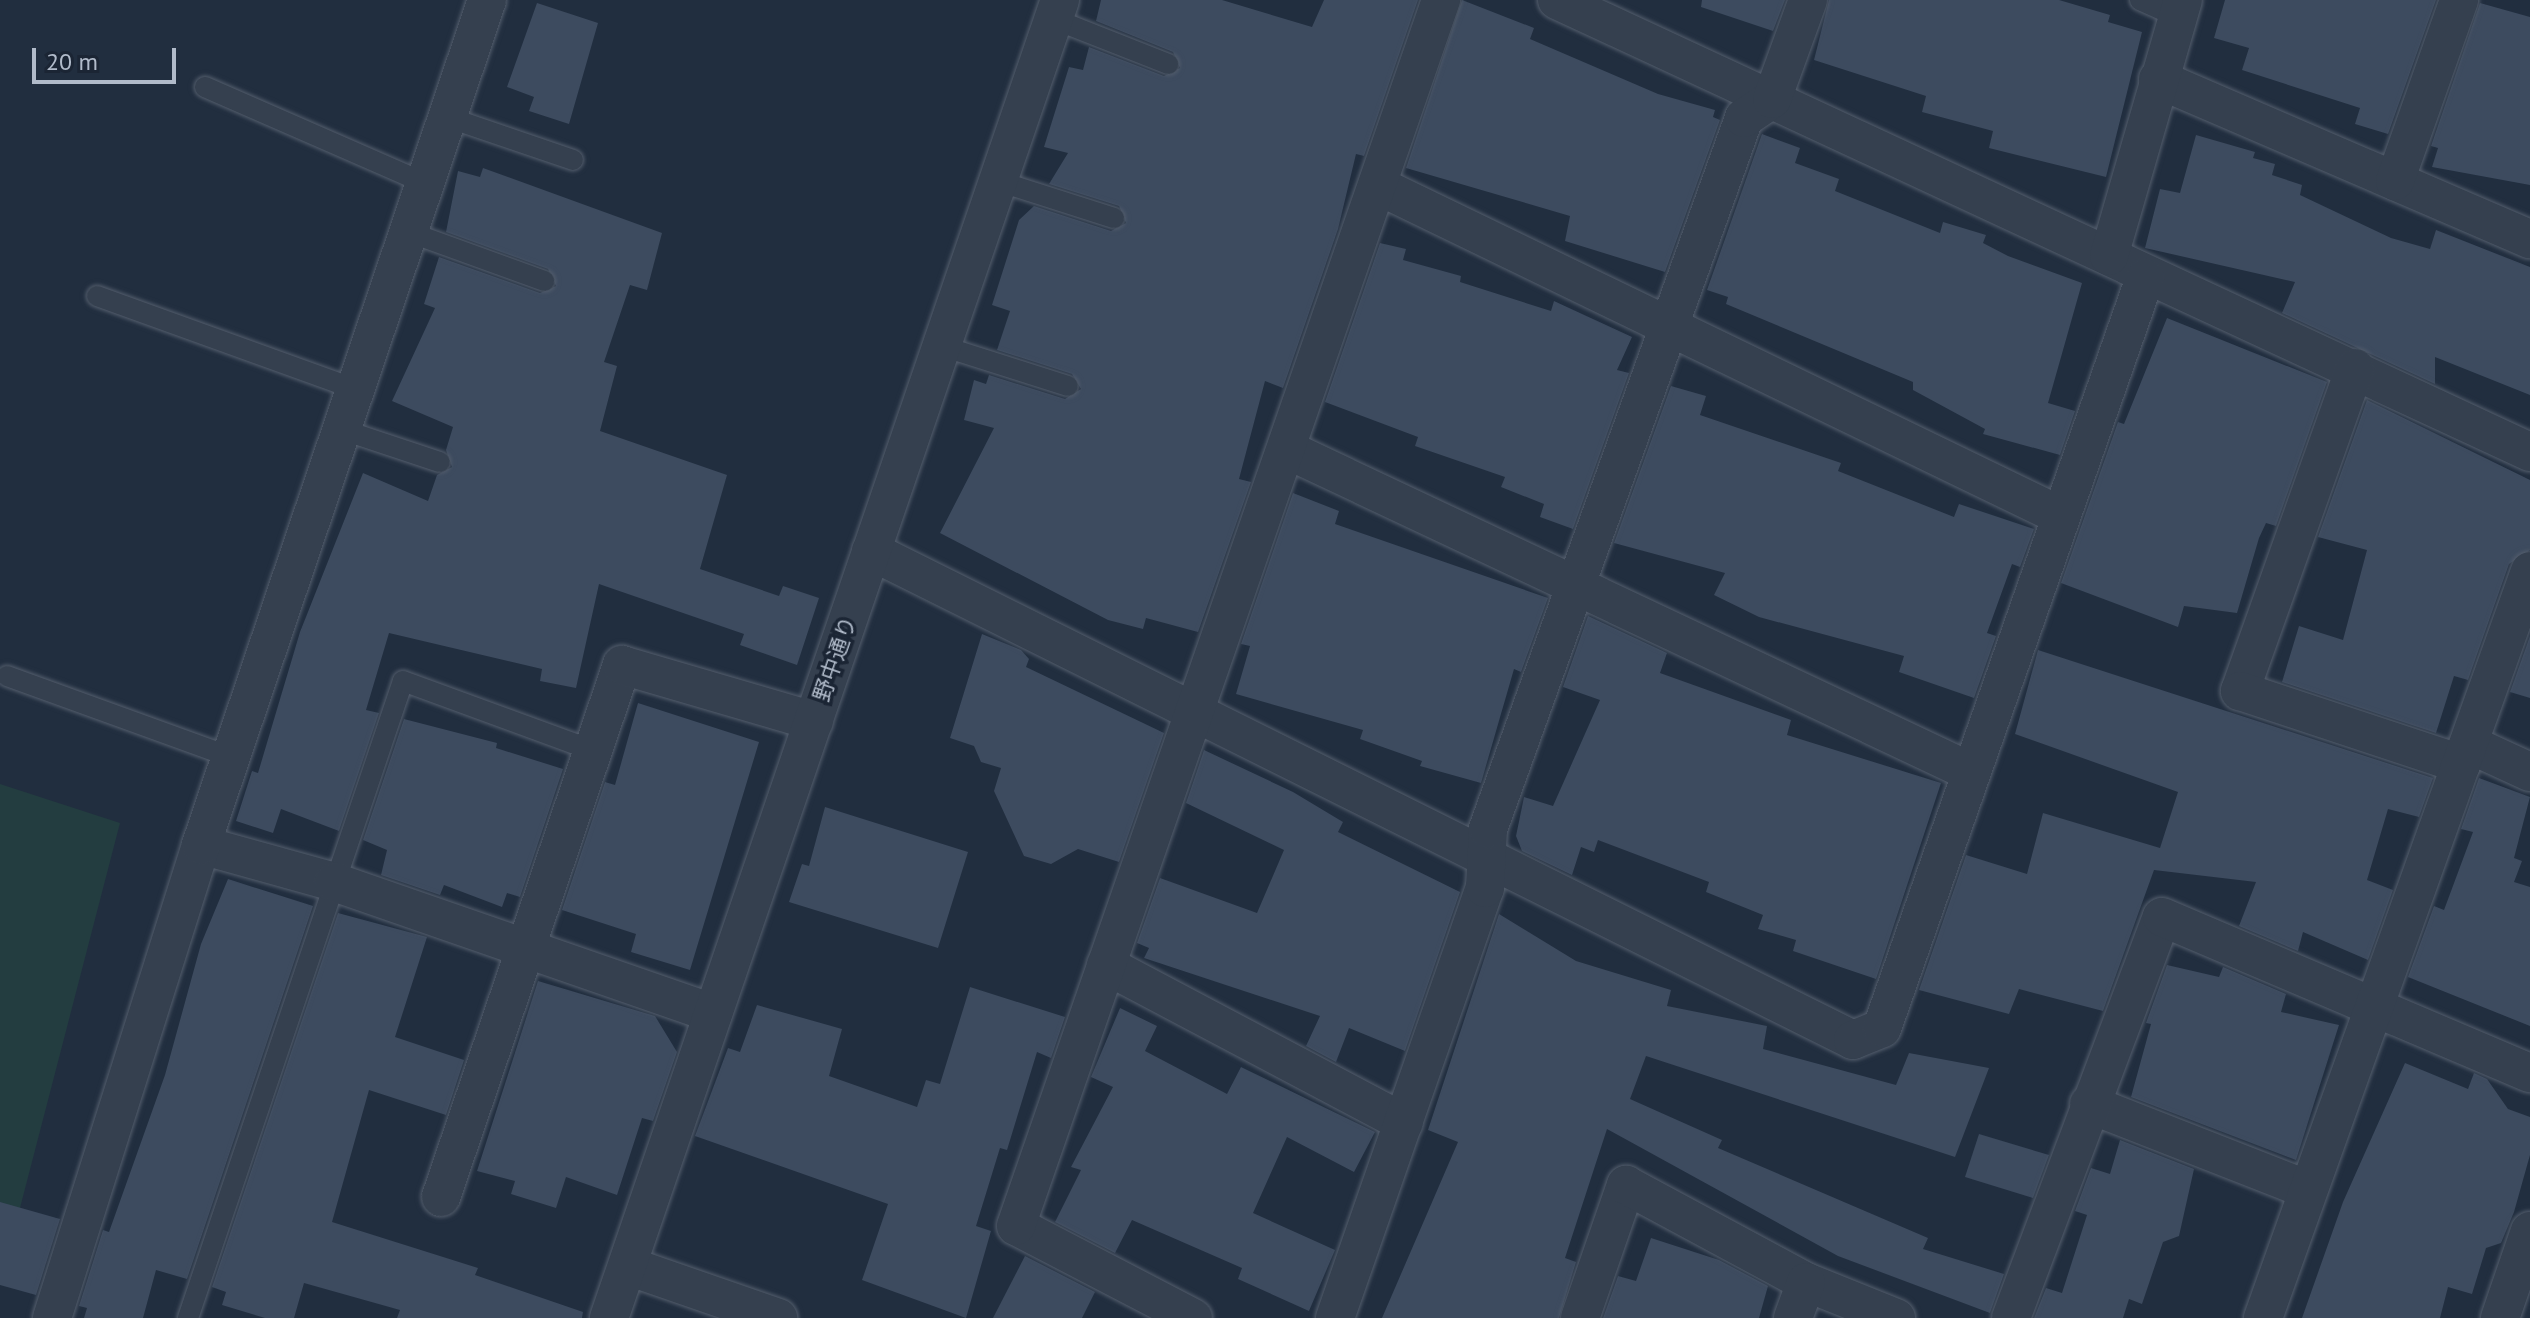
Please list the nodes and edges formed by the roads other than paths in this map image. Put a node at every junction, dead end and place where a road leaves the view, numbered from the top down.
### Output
1 (487, 0) edge
2 (1441, 0) edge
3 (1557, 0) edge
4 (1808, 0) edge
5 (2140, 0) edge
6 (2459, 0) edge
7 (2180, 8) edge
8 (1057, 9) edge
9 (1168, 64) dead end
10 (2158, 79) junction
11 (205, 87) dead end
12 (1772, 99) junction
13 (447, 117) junction
14 (573, 160) dead end
15 (998, 181) junction
16 (2395, 181) junction
17 (425, 183) junction
18 (1381, 187) junction
19 (1114, 218) dead end
20 (409, 232) junction
21 (2530, 239) edge
22 (2109, 256) junction
23 (2145, 278) junction
24 (544, 281) dead end
25 (97, 296) dead end
26 (1667, 330) junction
27 (942, 346) junction
28 (2355, 368) junction
29 (1068, 386) dead end
30 (356, 389) junction
31 (343, 430) junction
32 (1288, 450) junction
33 (2530, 452) edge
34 (440, 462) dead end
35 (2059, 515) junction
36 (871, 551) junction
37 (2530, 571) edge
38 (1577, 585) junction
39 (7, 676) dead end
40 (1193, 714) junction
41 (814, 721) junction
42 (592, 750) junction
43 (2465, 754) junction
44 (231, 757) junction
45 (1971, 772) junction
46 (2530, 772) edge
47 (201, 845) junction
48 (1485, 858) junction
49 (334, 882) junction
50 (521, 949) junction
51 (1106, 965) junction
52 (2375, 1006) junction
53 (713, 1013) junction
54 (2530, 1073) edge
55 (2089, 1104) junction
56 (1404, 1123) junction
57 (2308, 1190) junction
58 (441, 1197) dead end
59 (2530, 1231) edge
60 (628, 1266) junction
61 (1806, 1282) junction
62 (52, 1318) edge
63 (188, 1318) edge
64 (609, 1318) edge
65 (778, 1318) edge
66 (1193, 1318) edge
67 (1335, 1318) edge
68 (1580, 1318) edge
69 (1793, 1318) edge
70 (1896, 1318) edge
71 (2011, 1318) edge
72 (2263, 1318) edge
73 (2500, 1318) edge

1 - 13 street
2 - 18 street
3 - 12 street
4 - 12 street
5 - 7 lane
6 - 16 street
7 - 10 street
8 - 9 lane
8 - 15 street, 野中通り
10 - 16 street
10 - 22 street
11 - 17 lane
12 - 22 street
12 - 26 street
13 - 14 lane
13 - 17 street
15 - 19 lane
15 - 27 street, 野中通り
16 - 21 street
17 - 20 street
18 - 26 street
18 - 32 street
20 - 24 lane
20 - 30 street
22 - 23 street
23 - 28 street
23 - 35 street
25 - 30 lane
26 - 35 street
26 - 38 street
27 - 29 lane
27 - 36 street, 野中通り
28 - 33 street
28 - 43 street
30 - 31 street
31 - 34 lane
31 - 44 street
32 - 38 street
32 - 40 street
35 - 45 street
36 - 40 street
36 - 41 street, 野中通り
37 - 43 street
38 - 45 street
38 - 48 street
39 - 44 lane
40 - 48 street
40 - 51 street
41 - 42 street
41 - 53 street, 野中通り
42 - 49 lane
42 - 50 street
43 - 46 street
43 - 52 street
44 - 47 street
45 - 48 street
47 - 49 street
47 - 62 street
48 - 56 street
49 - 50 street
49 - 63 lane
50 - 53 street
50 - 58 street
51 - 56 street
51 - 66 street
52 - 54 street
52 - 55 street
52 - 57 street
53 - 60 street, 野中通り
55 - 57 street
55 - 71 street
56 - 67 street
57 - 72 street
59 - 73 street
60 - 64 street, 野中通り
60 - 65 street
61 - 68 street
61 - 69 street
61 - 70 street

